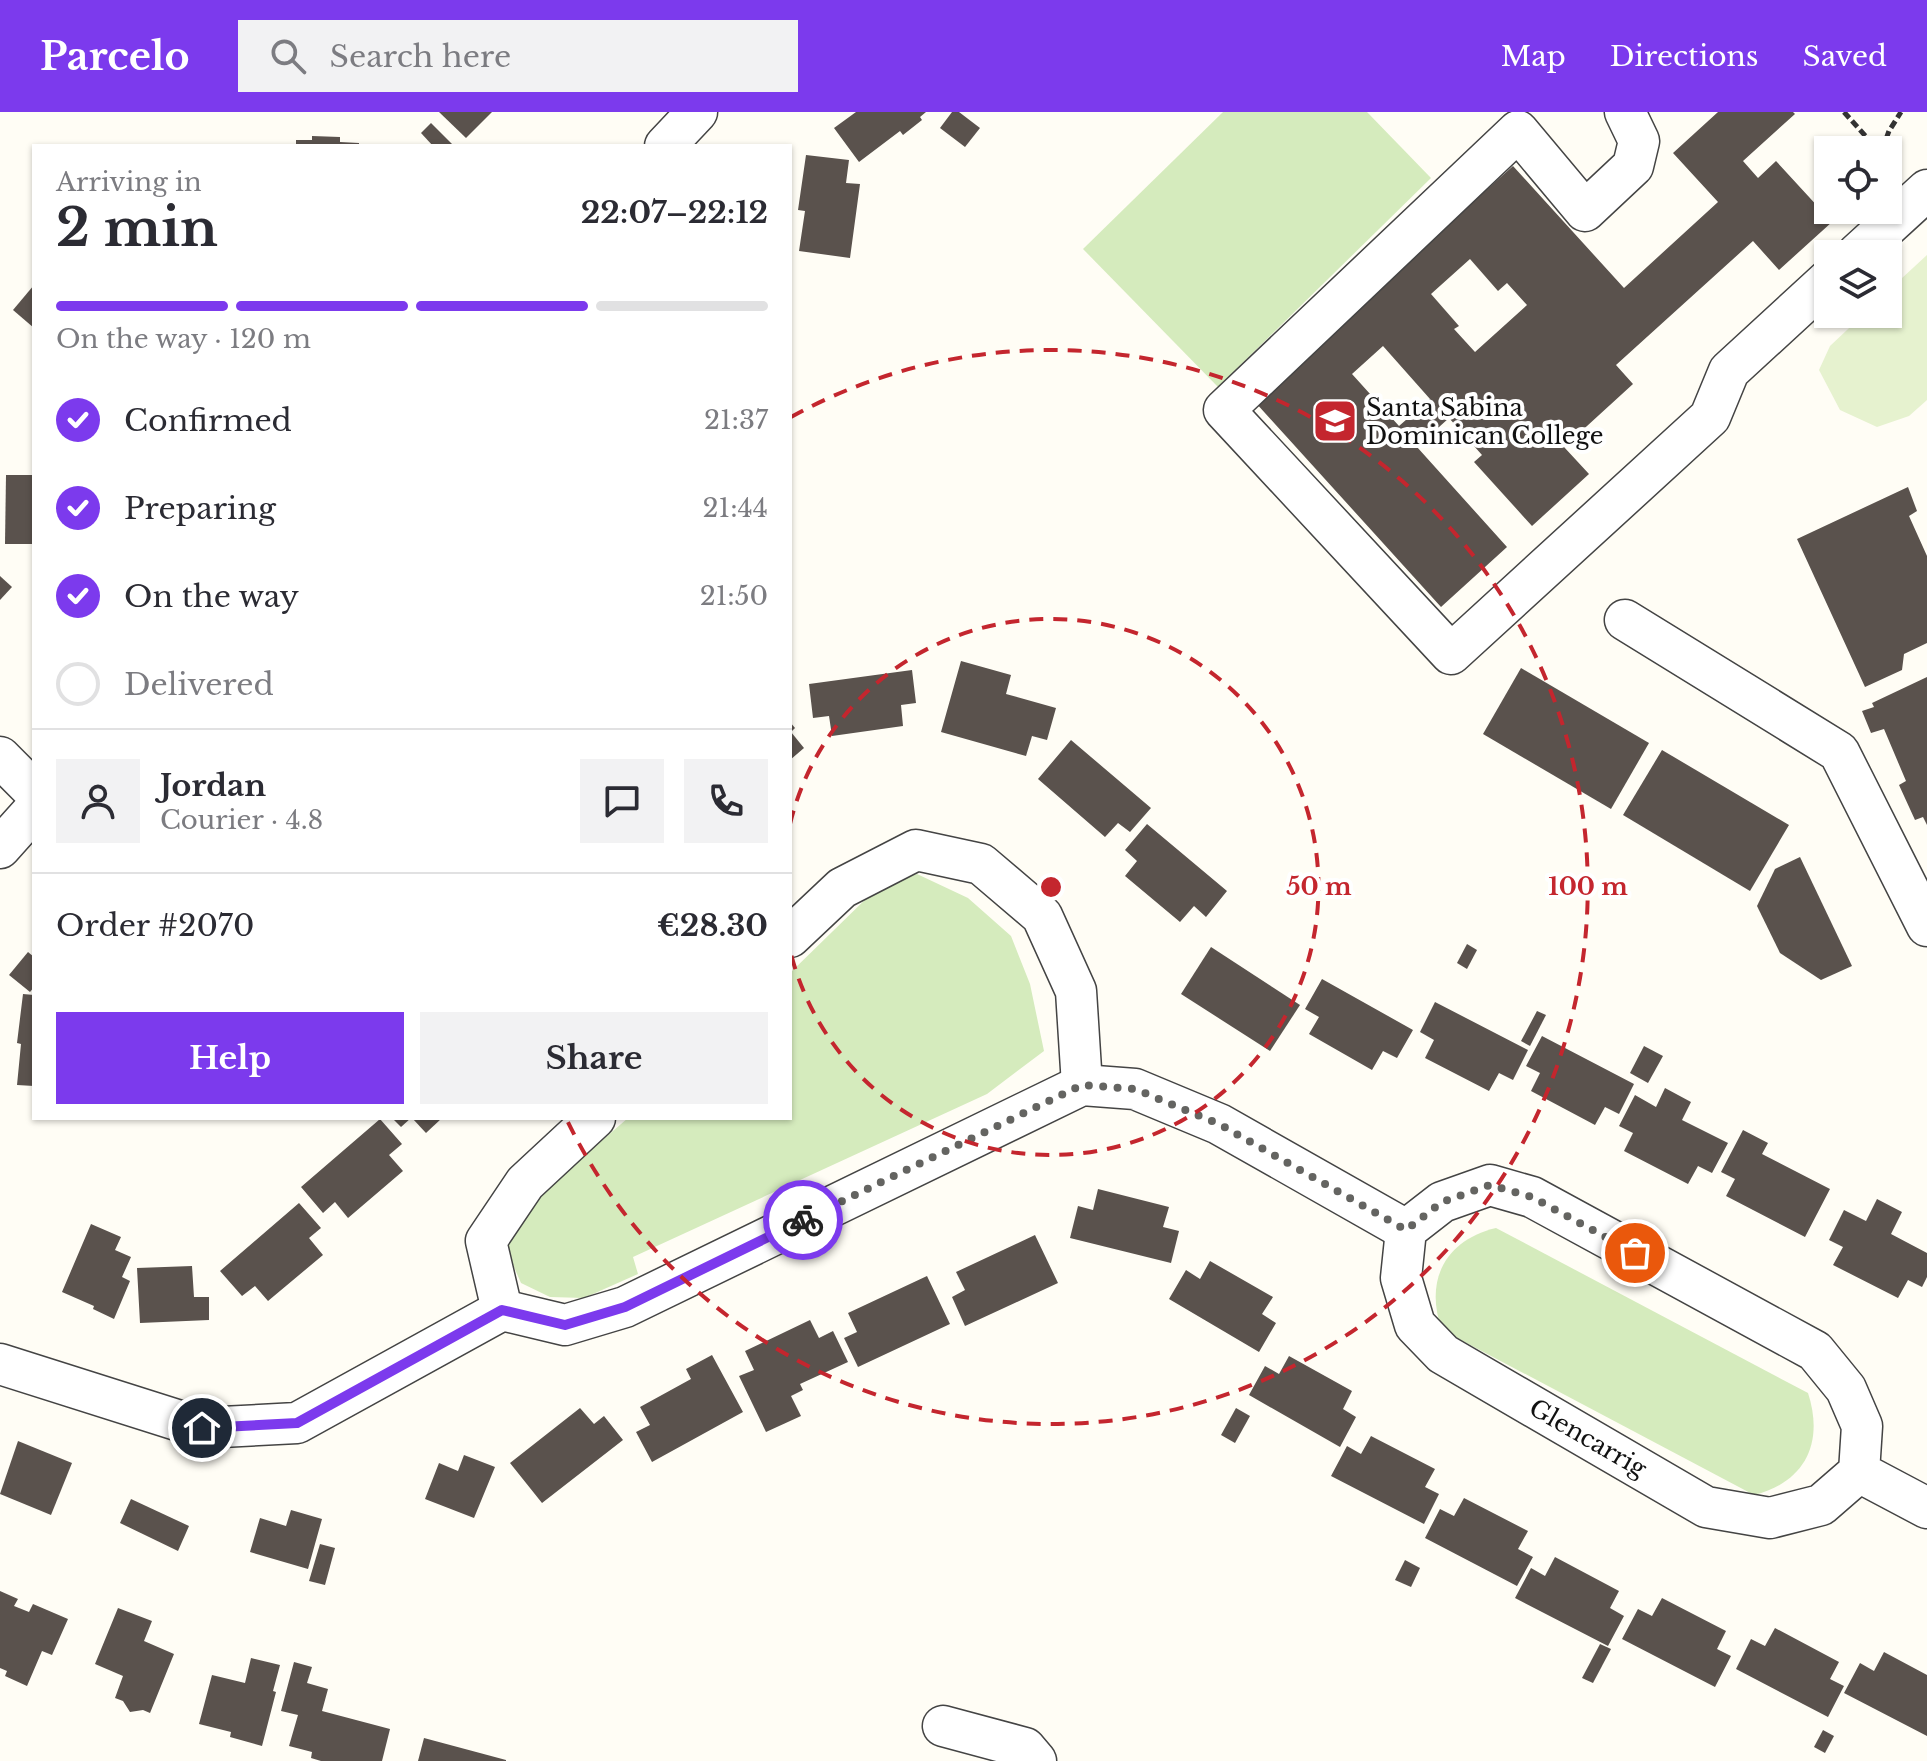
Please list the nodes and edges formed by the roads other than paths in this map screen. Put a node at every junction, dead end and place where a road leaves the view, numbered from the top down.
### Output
1 (697, 112) edge
2 (1625, 112) edge
3 (667, 144) edge
4 (1927, 190) edge
5 (1872, 240) edge
6 (1814, 293) edge
7 (1625, 620) dead end
8 (0, 757) edge
9 (32, 789) edge
10 (32, 812) edge
11 (0, 848) edge
12 (1927, 926) edge
13 (792, 935) edge
14 (1082, 1085) junction
15 (593, 1120) edge
16 (1406, 1230) junction
17 (502, 1310) junction
18 (0, 1364) edge
19 (1859, 1472) junction
20 (1927, 1508) edge
21 (943, 1726) dead end
22 (1035, 1760) edge

1 - 3 street
2 - 6 street
4 - 5 street
7 - 12 street
8 - 9 street
10 - 11 street
13 - 14 street
14 - 16 street
14 - 17 street
15 - 17 street
16 - 19 street
16 - 19 street, Glencarrig
17 - 18 street
19 - 20 street
21 - 22 street

